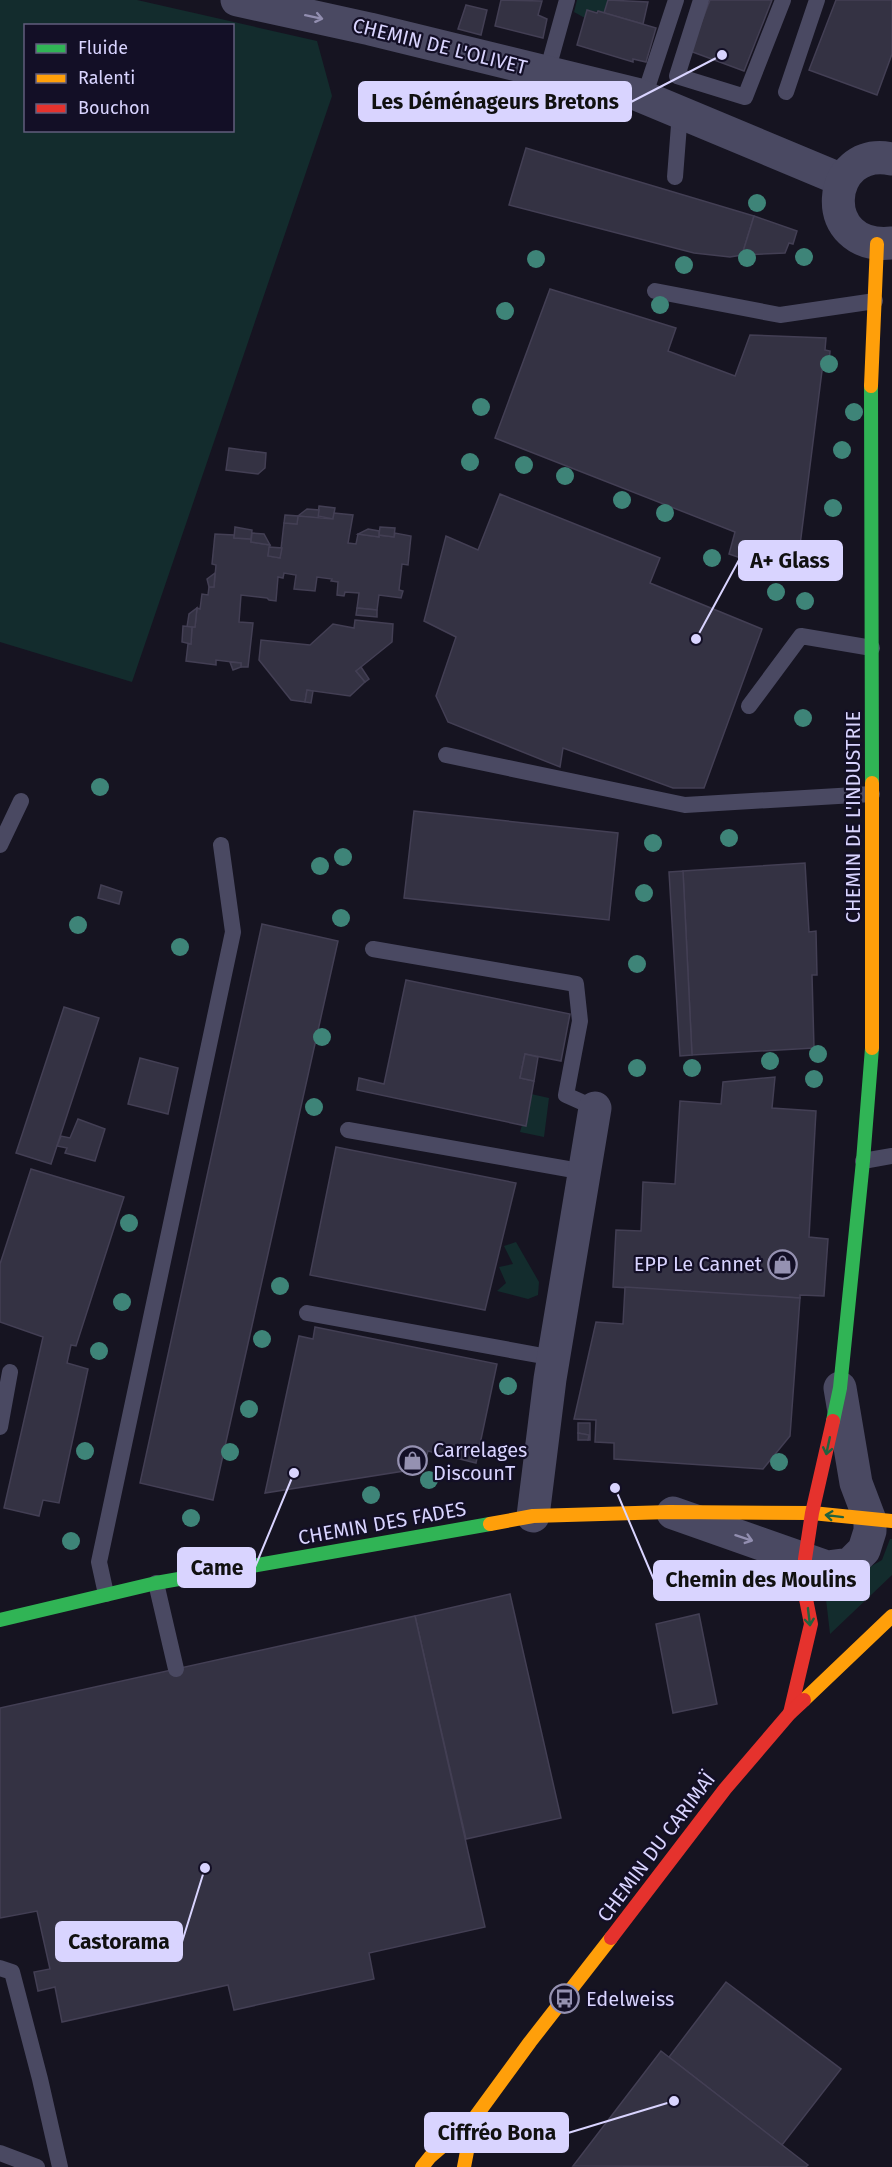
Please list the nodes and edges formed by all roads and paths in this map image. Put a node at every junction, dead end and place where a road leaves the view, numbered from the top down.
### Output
1 (237, 0) edge
2 (567, 0) edge
3 (676, 0) edge
4 (701, 0) edge
5 (783, 0) edge
6 (817, 0) edge
7 (548, 72) junction
8 (786, 92) dead end
9 (644, 97) junction
10 (680, 112) junction
11 (892, 159) edge
12 (675, 177) dead end
13 (842, 180) junction
14 (885, 244) edge
15 (655, 291) dead end
16 (875, 301) junction
17 (872, 360) junction
18 (892, 363) edge
19 (892, 550) edge
20 (872, 555) junction
21 (872, 648) junction
22 (892, 697) edge
23 (872, 703) junction
24 (748, 706) dead end
25 (446, 755) dead end
26 (872, 794) junction
27 (21, 801) dead end
28 (0, 845) edge
29 (221, 845) dead end
30 (892, 906) edge
31 (872, 912) junction
32 (373, 949) dead end
33 (892, 1032) edge
34 (873, 1034) junction
35 (596, 1108) joint
36 (348, 1130) dead end
37 (892, 1156) edge
38 (863, 1161) junction
39 (585, 1172) junction
40 (307, 1313) dead end
41 (554, 1358) junction
42 (10, 1372) dead end
43 (840, 1388) junction
44 (0, 1427) edge
45 (669, 1512) junction
46 (812, 1513) junction
47 (533, 1516) junction
48 (885, 1523) edge
49 (806, 1559) junction
50 (156, 1583) junction
51 (106, 1594) junction
52 (892, 1616) edge
53 (0, 1620) edge
54 (176, 1668) dead end
55 (790, 1713) junction
56 (6, 1970) edge
57 (473, 2120) junction
58 (0, 2153) edge
59 (37, 2167) edge
60 (60, 2167) edge
61 (422, 2167) edge
62 (465, 2167) edge

1 -> 7 street, CHEMIN DE L'OLIVET
2 - 7 lane
3 - 9 lane
4 - 5 lane
6 - 8 lane
7 - 9 street, CHEMIN DE L'OLIVET
9 - 10 street, CHEMIN DE L'OLIVET
10 - 12 lane
10 - 13 street, CHEMIN DE L'OLIVET
11 - 13 street
13 - 14 street
14 - 16 street, CHEMIN DE L'INDUSTRIE
15 - 16 lane
16 - 17 street, CHEMIN DE L'INDUSTRIE
17 - 18 lane
17 - 20 street, CHEMIN DE L'INDUSTRIE
19 - 20 lane
20 - 21 street, CHEMIN DE L'INDUSTRIE
21 - 23 street, CHEMIN DE L'INDUSTRIE
21 - 24 lane
22 - 23 lane
23 - 26 street, CHEMIN DE L'INDUSTRIE
25 - 26 lane
26 - 31 street, CHEMIN DE L'INDUSTRIE
27 - 28 lane
29 - 51 lane
30 - 31 lane
31 - 34 street, CHEMIN DE L'INDUSTRIE
32 - 35 lane
33 - 34 lane
34 - 38 street, CHEMIN DE L'INDUSTRIE
35 - 39 street
36 - 39 lane
37 - 38 lane
38 - 43 street, CHEMIN DE L'INDUSTRIE
39 - 41 street
40 - 41 lane
41 - 47 street
42 - 44 lane
43 -> 46 street, CHEMIN DE L'INDUSTRIE
43 - 48 street
45 - 46 street, CHEMIN DES FADES
45 - 47 street, CHEMIN DES FADES
45 -> 49 street
48 -> 46 street, CHEMIN DES FADES
46 - 49 street, CHEMIN DE L'INDUSTRIE
47 - 50 street, CHEMIN DES FADES
48 - 49 street
49 -> 55 street, CHEMIN DE L'INDUSTRIE
50 - 51 street, CHEMIN DES FADES
50 - 54 lane
51 - 53 street, CHEMIN DES FADES
52 - 55 street, CHEMIN DU CARIMAÏ
55 - 57 street, CHEMIN DU CARIMAÏ
56 - 60 lane
57 - 61 street, CHEMIN DU CARIMAÏ
57 - 62 street, CHEMIN DU CARIMAÏ
58 - 59 lane

